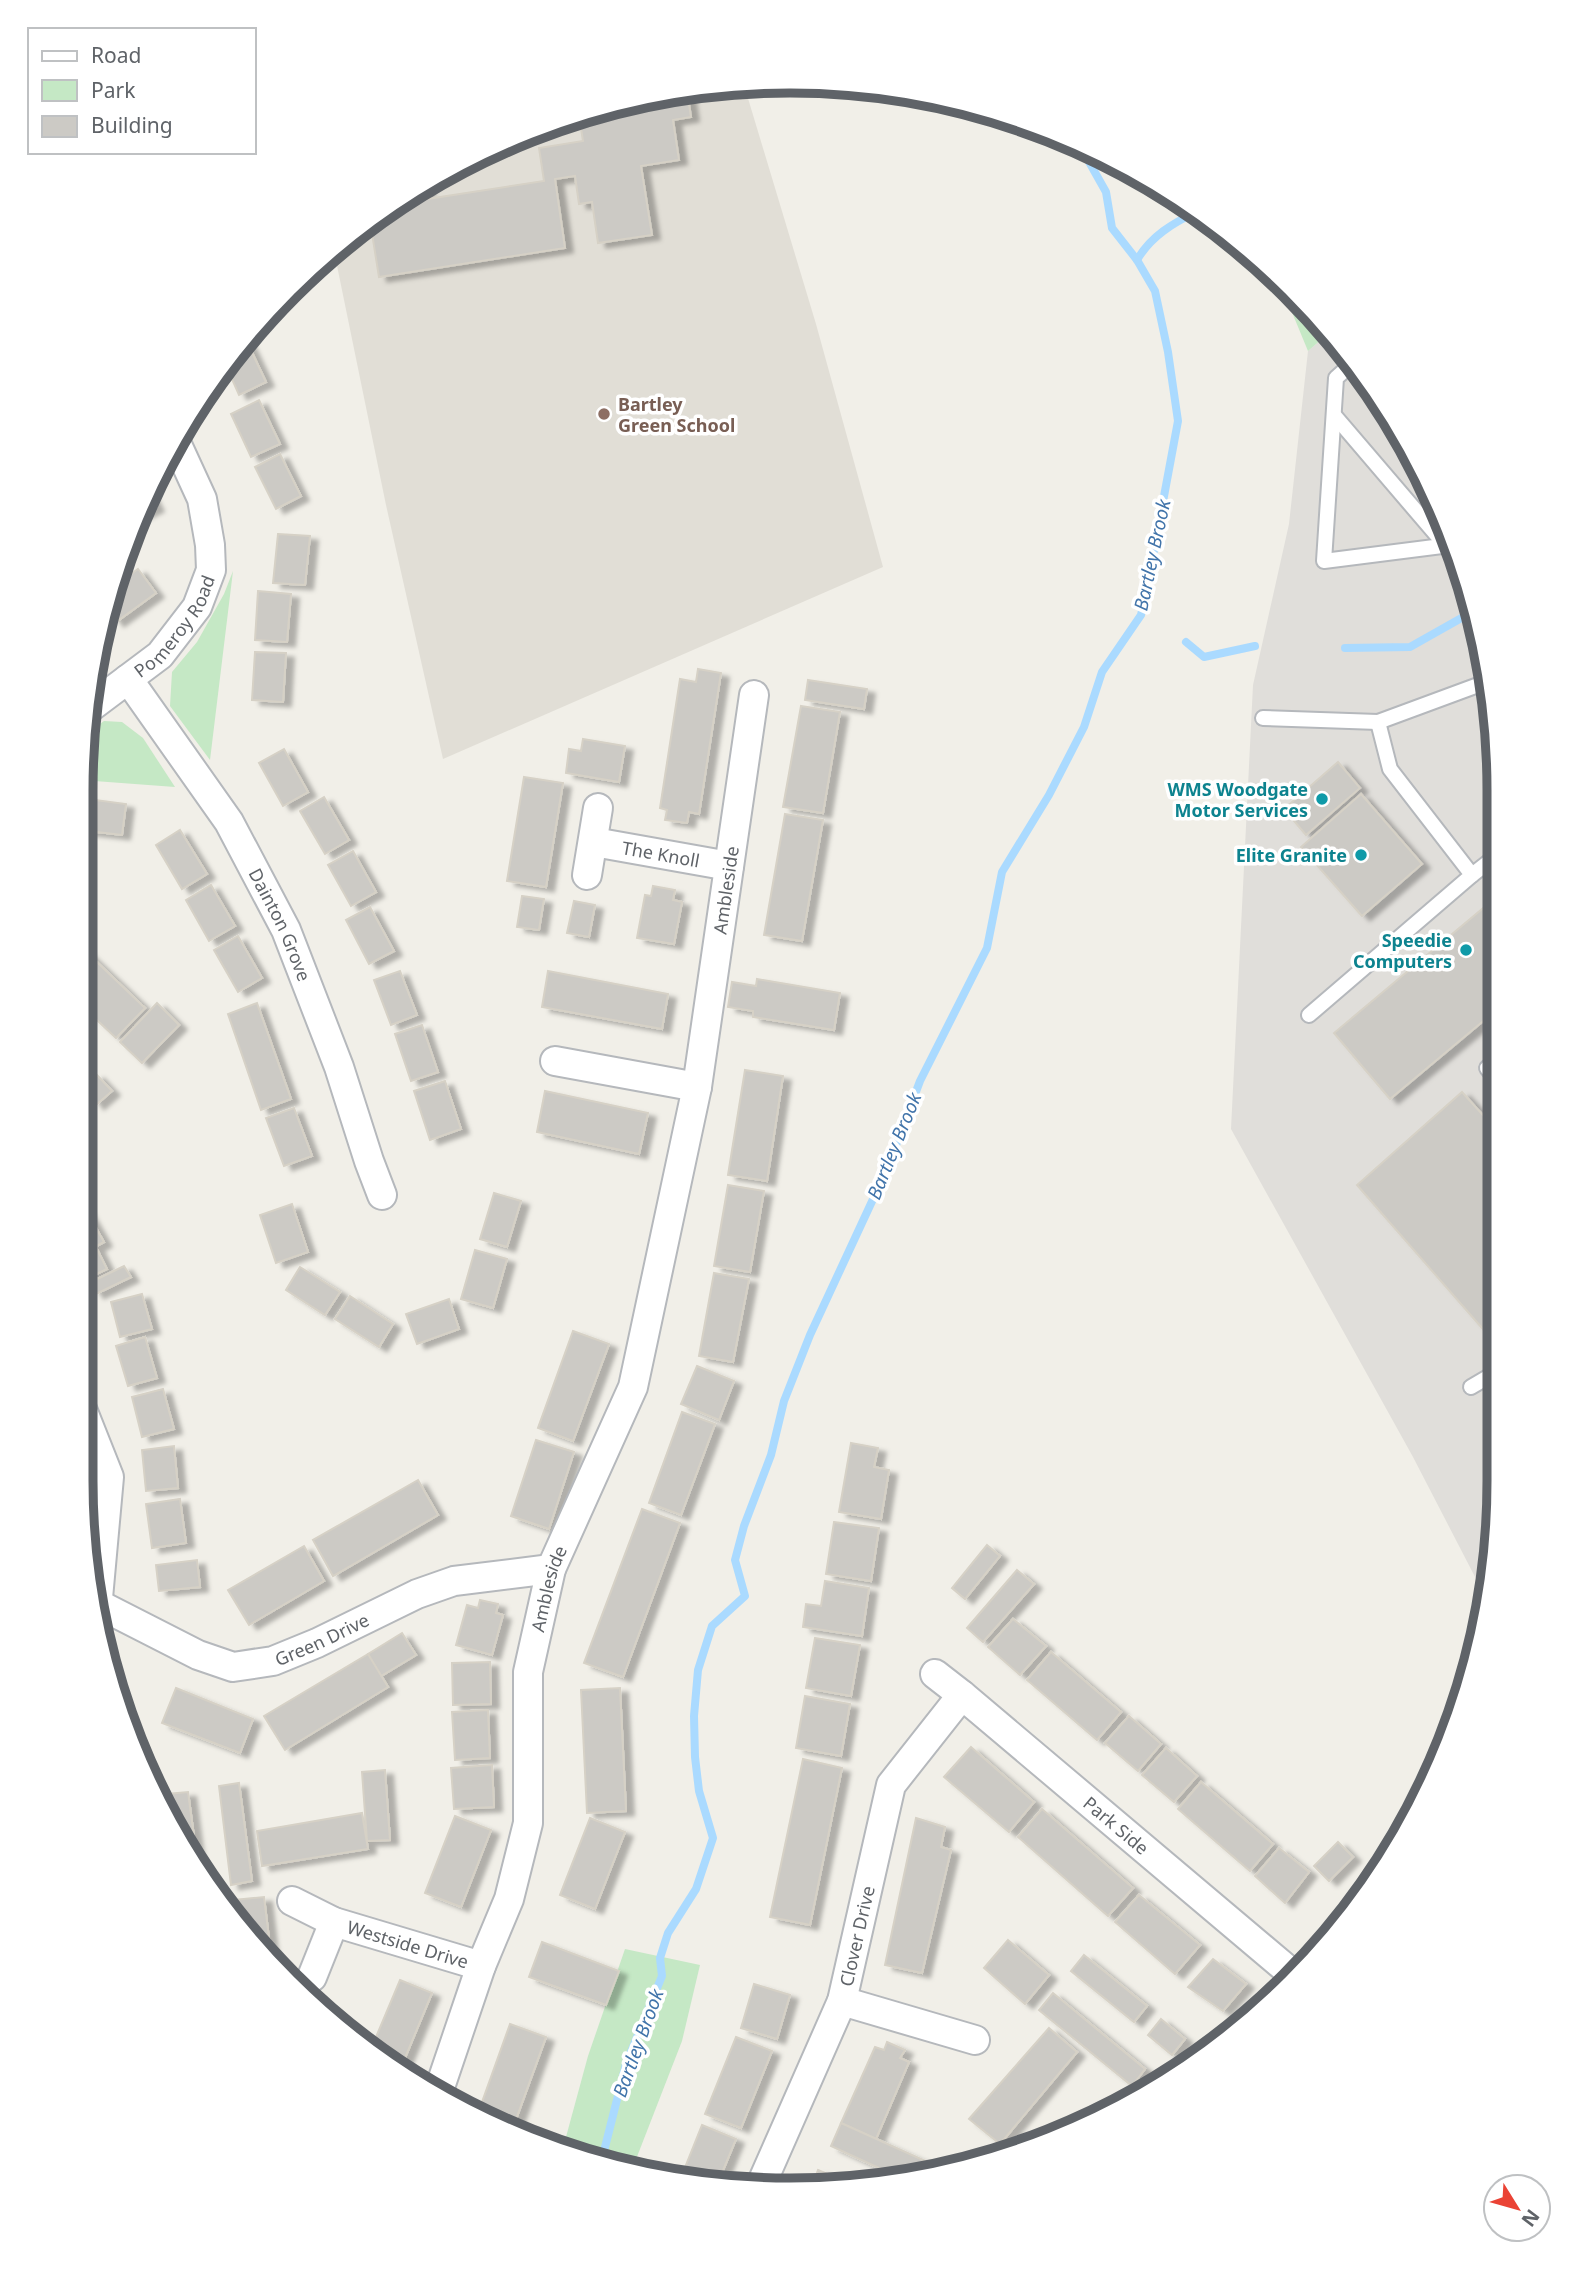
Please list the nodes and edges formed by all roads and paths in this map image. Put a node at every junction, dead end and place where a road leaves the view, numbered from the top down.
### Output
1 (1346, 369) edge
2 (1334, 415) junction
3 (180, 452) edge
4 (1438, 535) edge
5 (1443, 547) edge
6 (128, 679) junction
7 (1479, 685) edge
8 (754, 695) dead end
9 (99, 701) edge
10 (1263, 718) dead end
11 (1378, 722) junction
12 (598, 808) dead end
13 (594, 842) junction
14 (1487, 863) edge
15 (729, 866) junction
16 (587, 875) dead end
17 (1472, 875) junction
18 (1309, 1015) dead end
19 (555, 1061) dead end
20 (697, 1087) junction
21 (382, 1195) dead end
22 (1487, 1378) edge
23 (1471, 1387) dead end
24 (93, 1437) edge
25 (551, 1569) junction
26 (100, 1577) edge
27 (105, 1610) edge
28 (934, 1674) dead end
29 (962, 1695) junction
30 (292, 1901) dead end
31 (334, 1922) junction
32 (481, 1966) junction
33 (1287, 1970) edge
34 (312, 1977) dead end
35 (842, 2001) junction
36 (975, 2040) dead end
37 (441, 2085) edge
38 (764, 2177) edge

1 - 2 lane
2 - 4 lane
2 - 5 lane
3 - 6 street, Pomeroy Road
6 - 9 street, Pomeroy Road
6 - 21 street, Dainton Grove
7 - 11 lane
8 - 15 street, Ambleside
10 - 11 lane
11 - 17 lane
12 - 13 street
13 - 15 street, The Knoll
13 - 16 street
14 - 17 lane
15 - 20 street, Ambleside
17 - 18 lane
19 - 20 street
20 - 25 street, Ambleside
22 - 23 lane
24 - 26 street
25 - 27 street, Green Drive
25 - 32 street, Ambleside
28 - 29 street, Park Side
29 - 33 street, Park Side
29 - 35 street, Clover Drive
30 - 31 street, Westside Drive
31 - 32 street, Westside Drive
31 - 34 street, Westside Drive
32 - 37 street, Ambleside
35 - 36 street
35 - 38 street, Clover Drive

